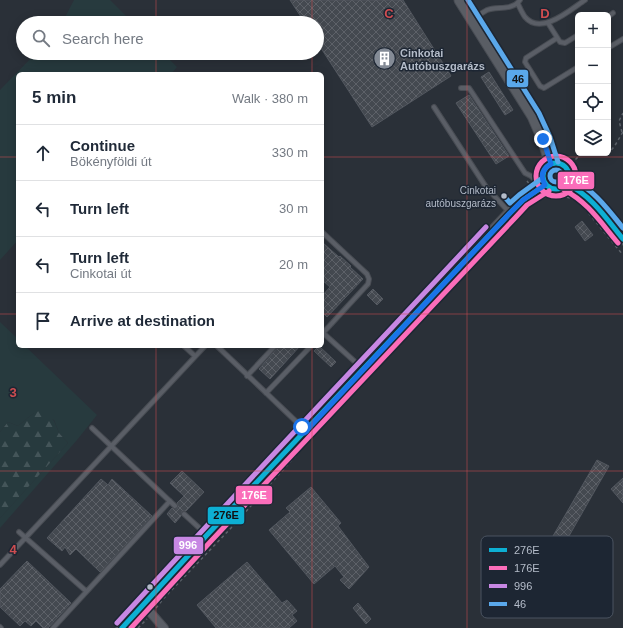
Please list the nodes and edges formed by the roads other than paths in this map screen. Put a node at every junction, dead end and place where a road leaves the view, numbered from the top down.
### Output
1 (460, 0) edge
2 (585, 0) edge
3 (519, 2) edge
4 (472, 19) junction
5 (548, 23) junction
6 (575, 37) edge
7 (557, 38) junction
8 (623, 39) edge
9 (611, 46) edge
10 (575, 69) edge
11 (461, 88) dead end
12 (434, 107) dead end
13 (551, 164) junction
14 (567, 184) junction
15 (544, 186) junction
16 (510, 213) junction
17 (324, 234) edge
18 (623, 239) edge
19 (324, 331) edge
20 (324, 335) edge
21 (186, 348) edge
22 (203, 348) edge
23 (219, 348) edge
24 (272, 348) edge
25 (309, 348) edge
26 (196, 356) junction
27 (364, 369) junction
28 (247, 376) junction
29 (266, 393) junction
30 (92, 428) dead end
31 (306, 431) junction
32 (111, 446) junction
33 (170, 501) junction
34 (175, 506) dead end
35 (184, 514) dead end
36 (19, 532) dead end
37 (207, 535) junction
38 (26, 538) junction
39 (0, 565) edge
40 (86, 591) junction
41 (144, 605) junction
42 (53, 628) edge
43 (122, 628) edge
44 (164, 628) edge

1 - 4 street
2 - 5 lane
3 - 4 lane
3 - 5 lane
4 - 13 street
5 - 7 lane
6 - 7 lane
7 - 10 lane
8 - 9 lane
11 - 15 lane
12 - 16 lane
13 - 14 street
13 - 15 street
14 - 15 street
14 - 18 street
15 - 16 street
16 - 27 street
17 - 19 lane
20 - 27 lane
21 - 26 lane
22 - 26 lane
23 - 28 lane
24 - 28 lane
25 - 29 lane
26 - 32 lane
27 - 31 street
28 - 29 lane
29 - 31 lane
30 - 32 lane
31 - 37 street
32 - 33 lane
32 - 38 lane
33 - 34 lane
33 - 40 lane
35 - 37 lane
36 - 38 lane
37 - 41 street
38 - 39 lane
38 - 40 lane
40 - 42 lane
41 - 43 street
41 - 44 street

